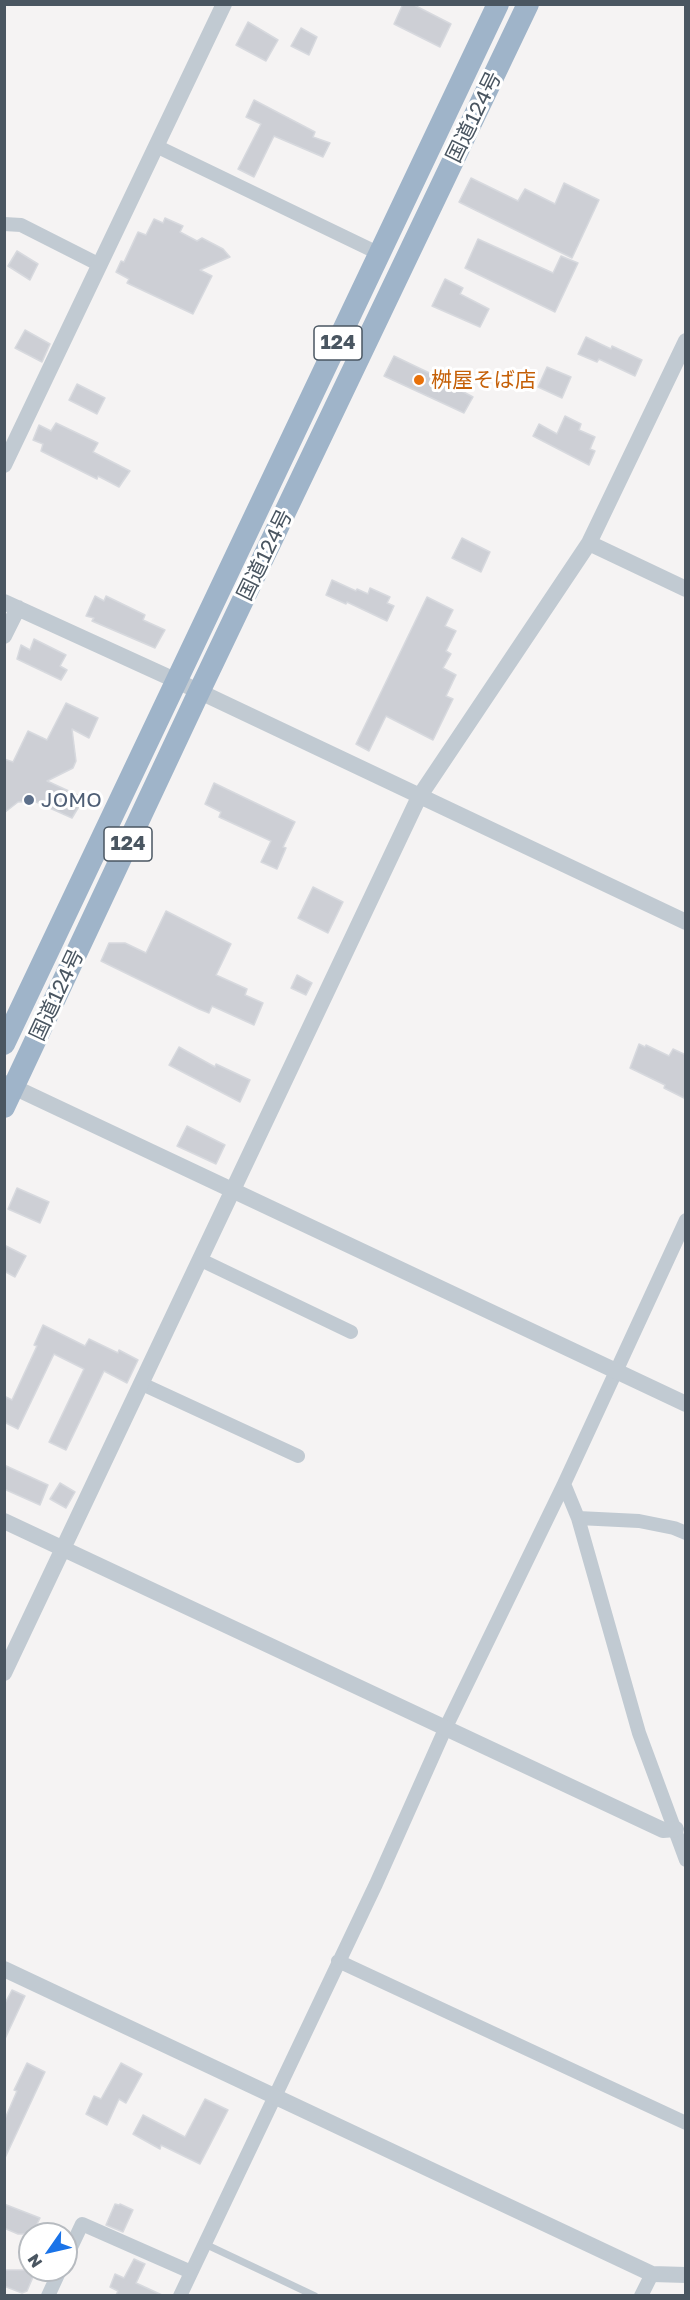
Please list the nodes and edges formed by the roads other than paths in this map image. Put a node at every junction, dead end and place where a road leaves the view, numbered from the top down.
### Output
1 (224, 4) edge
2 (498, 4) edge
3 (528, 4) edge
4 (156, 146) junction
5 (4, 224) edge
6 (380, 254) junction
7 (100, 265) junction
8 (686, 341) edge
9 (5, 460) edge
10 (589, 543) junction
11 (686, 589) edge
12 (11, 605) edge
13 (4, 636) edge
14 (177, 681) junction
15 (199, 692) junction
16 (419, 797) junction
17 (686, 922) edge
18 (4, 1044) edge
19 (8, 1092) edge
20 (234, 1192) junction
21 (686, 1220) edge
22 (201, 1260) junction
23 (351, 1332) dead end
24 (614, 1371) junction
25 (142, 1384) junction
26 (686, 1404) edge
27 (298, 1456) dead end
28 (564, 1484) junction
29 (578, 1518) junction
30 (4, 1521) edge
31 (686, 1533) edge
32 (64, 1548) junction
33 (4, 1673) edge
34 (446, 1727) junction
35 (676, 1829) junction
36 (686, 1860) edge
37 (338, 1961) junction
38 (4, 1969) edge
39 (274, 2095) junction
40 (686, 2123) edge
41 (78, 2232) edge
42 (205, 2244) junction
43 (191, 2272) junction
44 (652, 2274) junction
45 (686, 2274) edge
46 (180, 2295) edge
47 (315, 2295) edge
48 (642, 2295) edge

1 - 4 street
2 - 6 highway, 国道124号 / 124
3 - 15 highway, 国道124号 / 124
4 - 6 street
4 - 7 street
5 - 7 street
6 - 14 highway, 国道124号 / 124
7 - 9 street
8 - 10 street
10 - 11 street
10 - 16 street
12 - 13 street
12 - 14 street
14 - 15 street
14 - 18 highway, 国道124号 / 124
15 - 16 street
15 - 19 highway, 国道124号 / 124
16 - 17 street
16 - 20 street
19 - 20 street
20 - 22 street
20 - 24 street
21 - 24 street
22 - 23 street
22 - 25 street
24 - 26 street
24 - 28 street
25 - 27 street
25 - 32 street
28 - 29 street
28 - 34 street
29 - 31 street
29 - 35 street
30 - 32 street
32 - 33 street
32 - 34 street
34 - 35 street
34 - 37 street
35 - 36 street
37 - 39 street
37 - 40 street
38 - 39 street
39 - 42 street
39 - 44 street
41 - 43 street
42 - 43 street
42 - 47 lane
43 - 46 street
44 - 45 street
44 - 48 street

